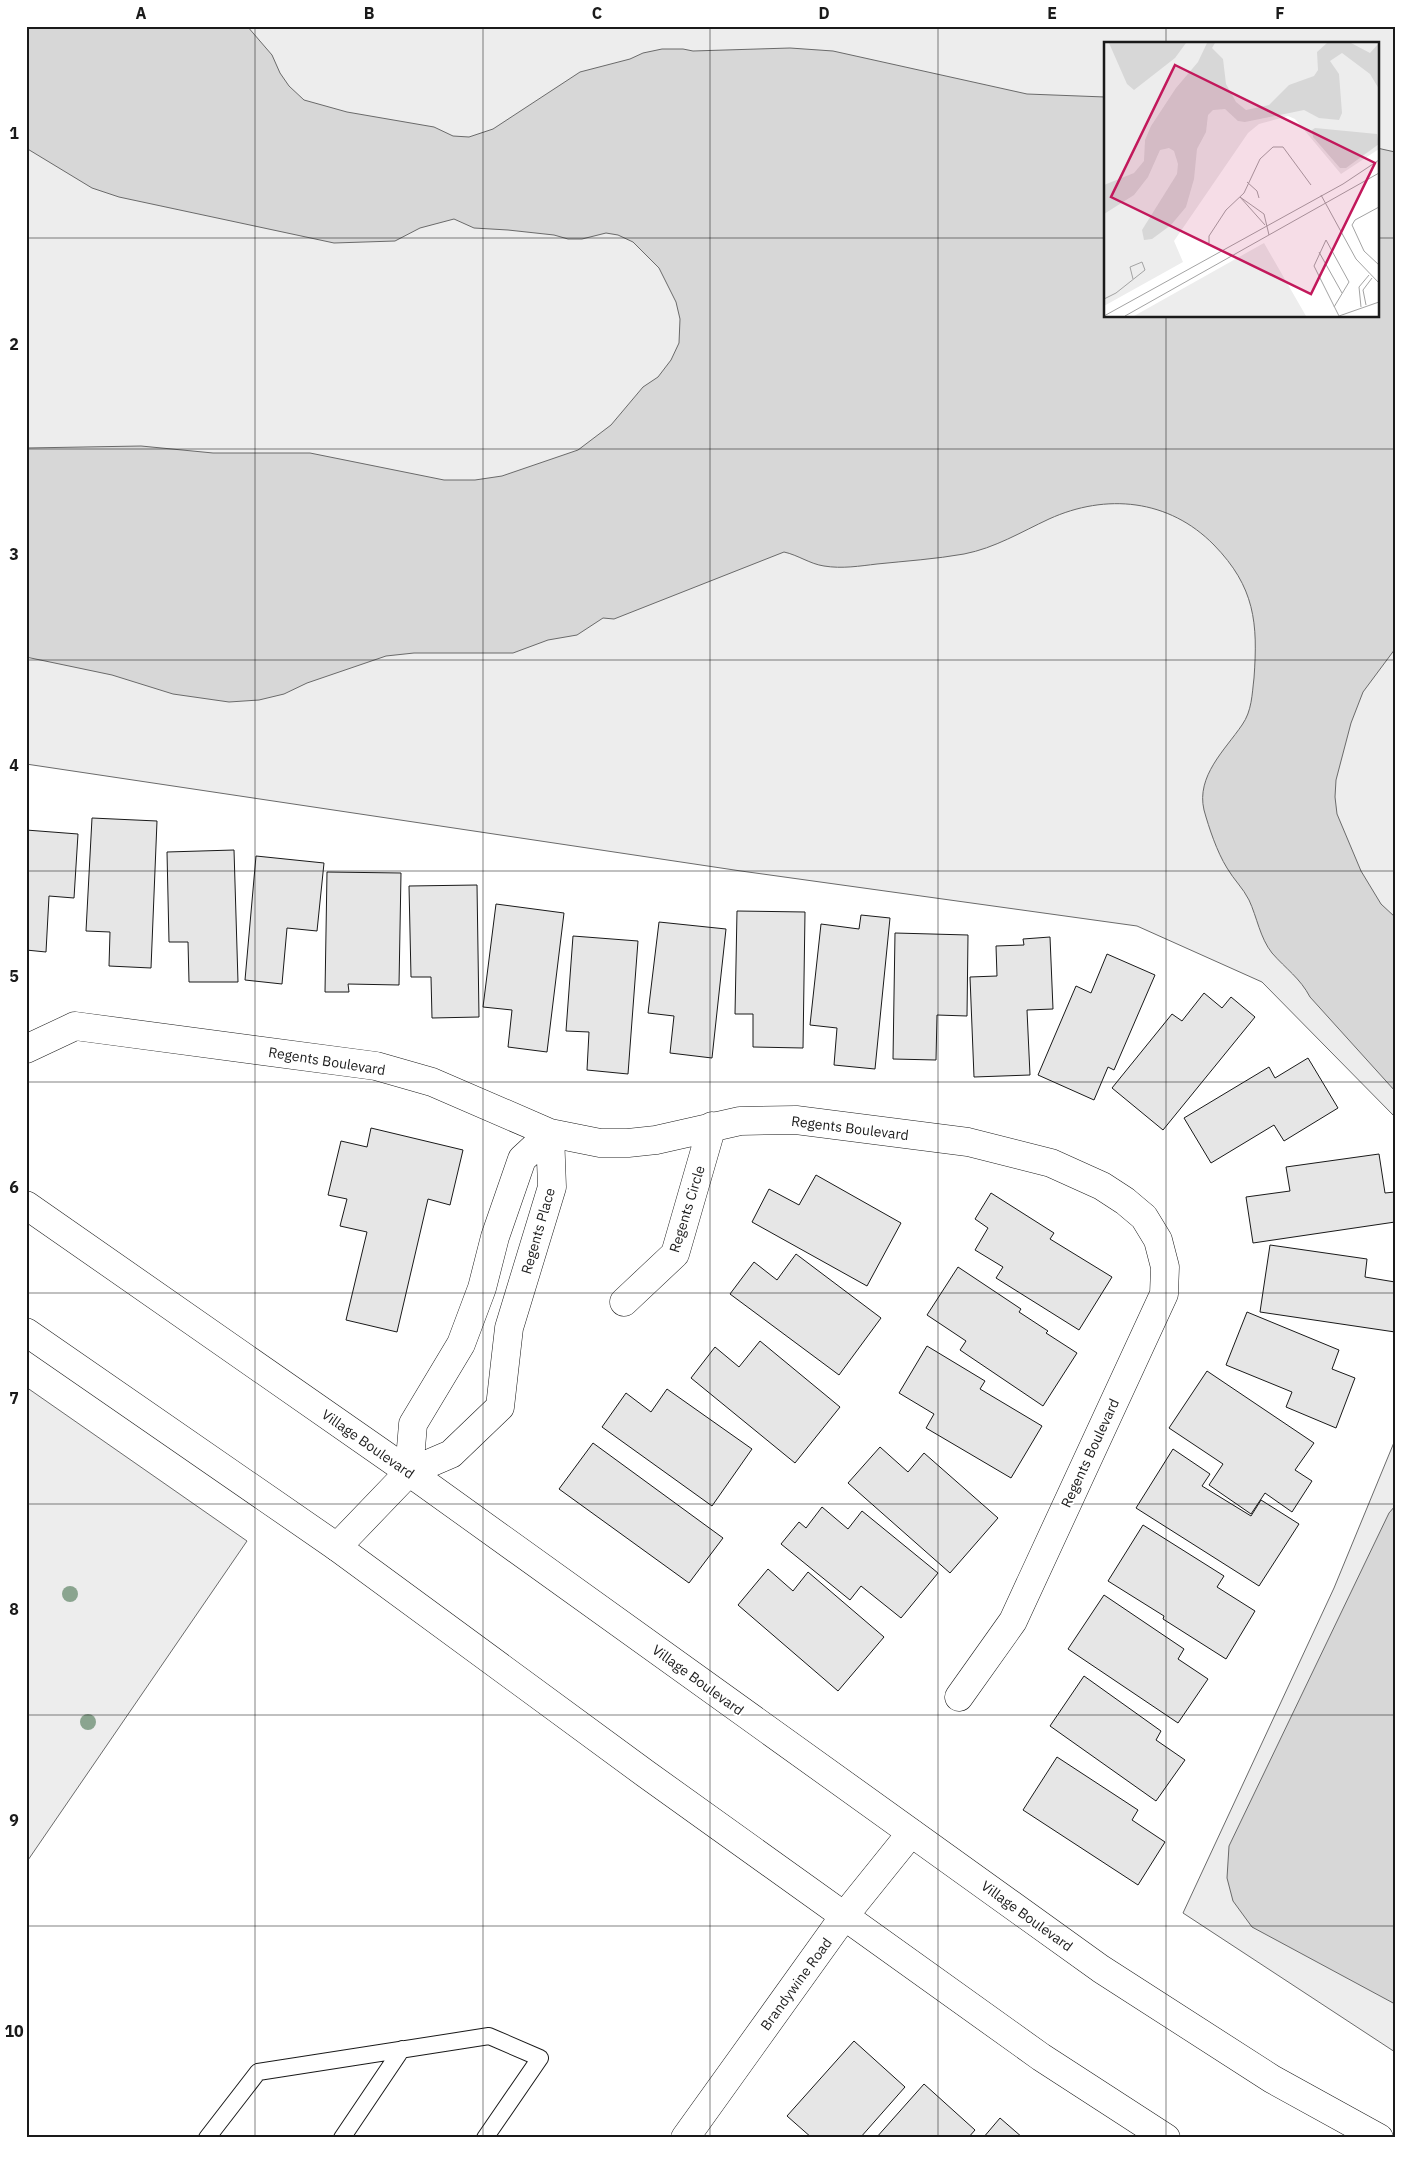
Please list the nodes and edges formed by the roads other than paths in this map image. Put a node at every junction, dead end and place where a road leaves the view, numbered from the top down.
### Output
1 (26, 1049) edge
2 (712, 1126) junction
3 (550, 1133) junction
4 (26, 1205) edge
5 (624, 1302) dead end
6 (26, 1332) edge
7 (409, 1472) junction
8 (338, 1547) junction
9 (958, 1697) dead end
10 (911, 1833) junction
11 (845, 1915) junction
12 (402, 2049) junction
13 (207, 2138) edge
14 (342, 2138) edge
15 (485, 2138) edge
16 (685, 2138) edge
17 (1166, 2138) edge
18 (1380, 2138) edge

1 - 3 street, Regents Boulevard
2 - 3 street, Regents Boulevard
2 - 5 street, Regents Circle
2 - 9 street, Regents Boulevard
3 - 7 street
3 - 7 street, Regents Place
4 - 7 street, Village Boulevard
6 - 8 street
7 - 8 street, Regents Place
7 - 10 street, Village Boulevard
8 - 11 street
10 - 11 street, Brandywine Road
10 - 18 street, Village Boulevard
11 - 16 street, Brandywine Road
11 - 17 street
12 - 13 lane
12 - 14 lane
12 - 15 lane

